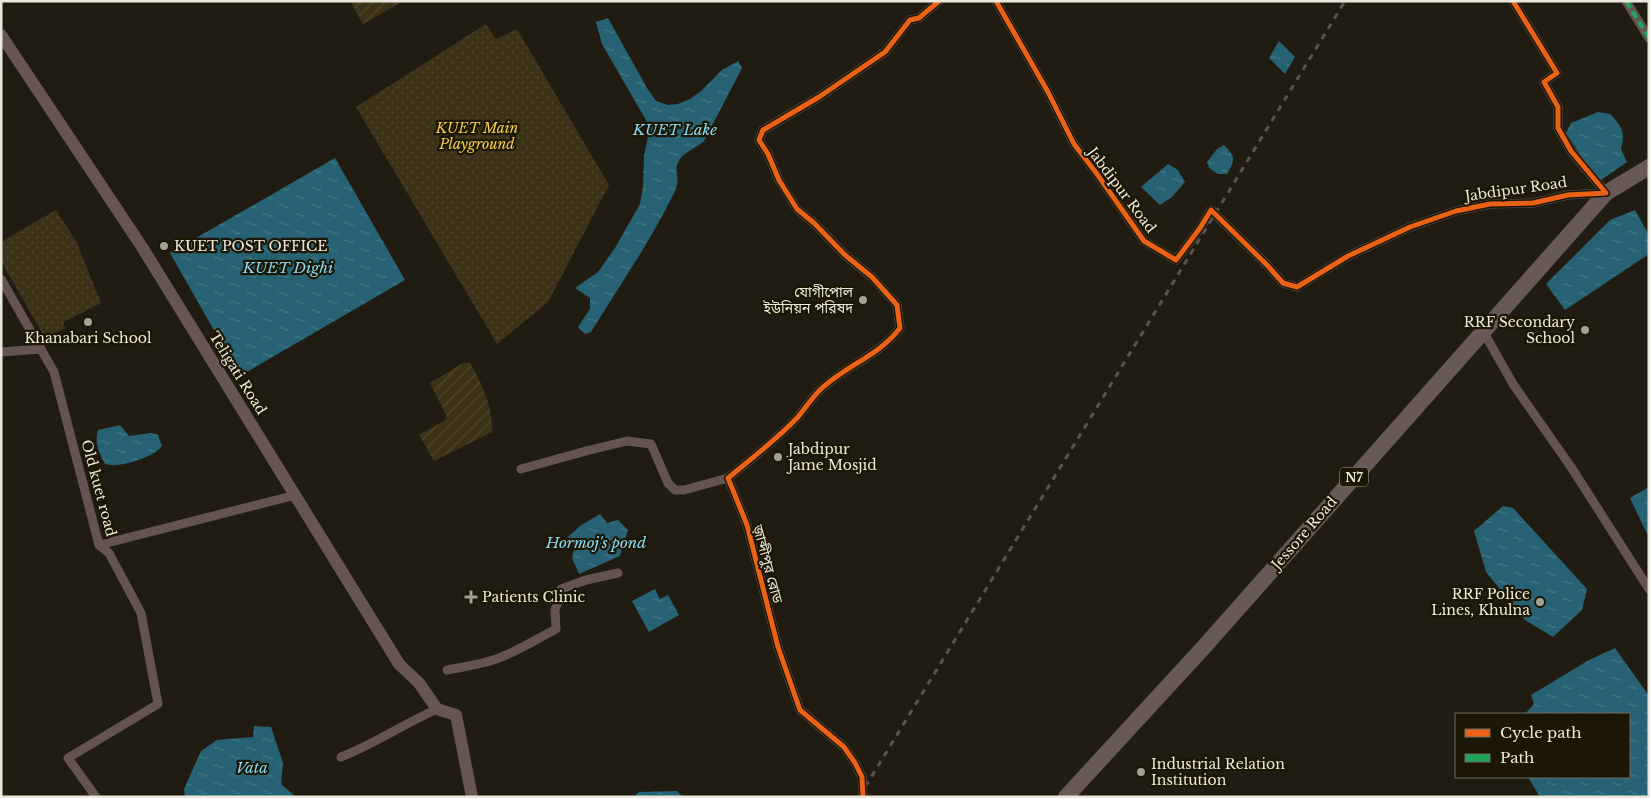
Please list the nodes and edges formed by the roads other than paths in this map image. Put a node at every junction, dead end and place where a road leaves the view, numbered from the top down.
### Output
1 (939, 1) edge
2 (996, 1) edge
3 (1513, 1) edge
4 (1626, 1) edge
5 (1, 35) edge
6 (1649, 38) edge
7 (1649, 167) edge
8 (1606, 193) junction
9 (1, 279) edge
10 (1483, 331) junction
11 (41, 349) junction
12 (1, 352) edge
13 (521, 469) dead end
14 (728, 478) junction
15 (296, 495) junction
16 (100, 545) junction
17 (618, 573) dead end
18 (1649, 589) edge
19 (447, 670) dead end
20 (437, 709) junction
21 (341, 757) dead end
22 (96, 797) edge
23 (472, 797) edge
24 (864, 797) edge
25 (1066, 797) edge

1 - 14 street
2 - 8 street, Jabdipur Road
3 - 8 street, Jabdipur Road
4 - 6 street
5 - 15 main road, Teligati Road
7 - 8 highway, Jessore Road / N7
8 - 10 highway, Jessore Road / N7
9 - 11 street, Old kuet road
10 - 18 street
10 - 25 highway, Jessore Road / N7
11 - 12 street
11 - 16 street, Old kuet road
13 - 14 street
14 - 24 street, জ়াব্দীপুর রোড
15 - 16 street
15 - 20 main road, Teligati Road
16 - 22 street, Old kuet road
17 - 19 street
20 - 21 street
20 - 23 main road

